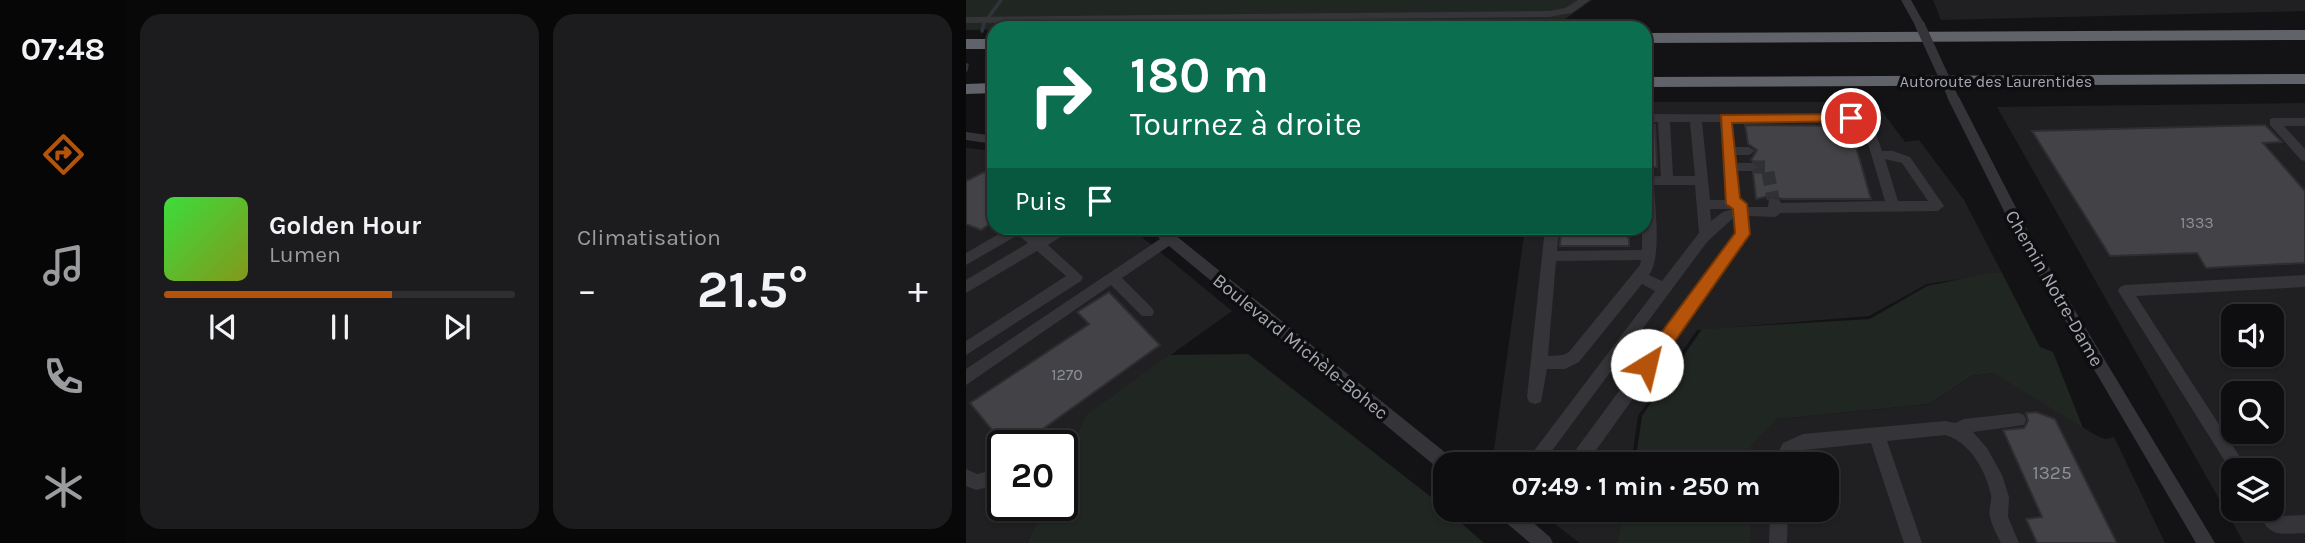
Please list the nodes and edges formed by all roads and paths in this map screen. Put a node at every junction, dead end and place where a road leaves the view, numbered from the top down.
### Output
1 (1585, 0) edge
2 (1908, 0) edge
3 (966, 20) edge
4 (2305, 35) edge
5 (1652, 38) edge
6 (966, 44) edge
7 (987, 44) edge
8 (2305, 79) edge
9 (1652, 82) edge
10 (987, 88) edge
11 (966, 89) edge
12 (1652, 118) edge
13 (1664, 118) junction
14 (1696, 118) junction
15 (1725, 118) junction
16 (2305, 122) edge
17 (966, 136) edge
18 (987, 139) edge
19 (1749, 151) dead end
20 (1728, 152) junction
21 (1877, 155) junction
22 (2305, 158) edge
23 (1730, 167) junction
24 (1752, 167) dead end
25 (1702, 180) junction
26 (1652, 181) edge
27 (1667, 181) junction
28 (1704, 205) junction
29 (1738, 206) junction
30 (1893, 206) junction
31 (1007, 235) edge
32 (1027, 235) edge
33 (1053, 235) edge
34 (1165, 235) edge
35 (1554, 235) edge
36 (1649, 235) edge
37 (1170, 239) junction
38 (1703, 239) junction
39 (1038, 244) junction
40 (1559, 253) junction
41 (1649, 255) junction
42 (966, 260) edge
43 (1639, 276) junction
44 (1112, 278) junction
45 (2305, 281) edge
46 (966, 287) edge
47 (1664, 289) junction
48 (1147, 312) dead end
49 (966, 349) edge
50 (1540, 363) junction
51 (966, 378) edge
52 (1535, 397) dead end
53 (2018, 420) dead end
54 (1958, 430) junction
55 (1876, 434) junction
56 (1541, 452) edge
57 (1584, 452) edge
58 (1787, 452) edge
59 (1433, 453) edge
60 (2233, 458) edge
61 (966, 477) edge
62 (987, 480) edge
63 (2274, 521) edge
64 (1519, 522) edge
65 (1779, 522) edge
66 (2305, 524) edge
67 (1544, 543) edge
68 (1778, 543) edge
69 (1913, 543) edge
70 (2010, 543) edge
71 (2206, 543) edge

1 - 3 street
2 - 71 street, Chemin Notre-Dame, bridge
4 - 5 highway
6 - 7 highway
8 - 9 highway, Autoroute des Laurentides
10 - 11 highway
12 - 13 street
13 - 14 street
13 - 27 street
14 - 15 street
14 - 25 street
15 - 20 street
15 - 21 street
16 - 22 street
17 - 18 street
19 - 20 street
20 - 23 street
21 - 30 street
21 - 30 street
23 - 24 street
23 - 29 street
25 - 27 street
25 - 28 street
26 - 27 street
28 - 29 street
28 - 38 street
29 - 30 street
29 - 38 street
29 - 57 street
31 - 42 street
32 - 39 street
33 - 39 street
34 - 37 street, Boulevard Michèle-Bohec
35 - 40 street
36 - 41 street
37 - 44 street
37 - 59 street, Boulevard Michèle-Bohec
38 - 47 street
39 - 46 street
39 - 49 street
40 - 41 street
40 - 50 street
41 - 43 street
43 - 47 street
43 - 50 street
44 - 48 street
44 - 51 street
45 - 60 street
47 - 56 street
50 - 52 street
53 - 54 street
54 - 55 street
54 - 70 street
55 - 58 street
55 - 69 street
61 - 62 street
63 - 66 street
64 - 67 street
65 - 68 street

